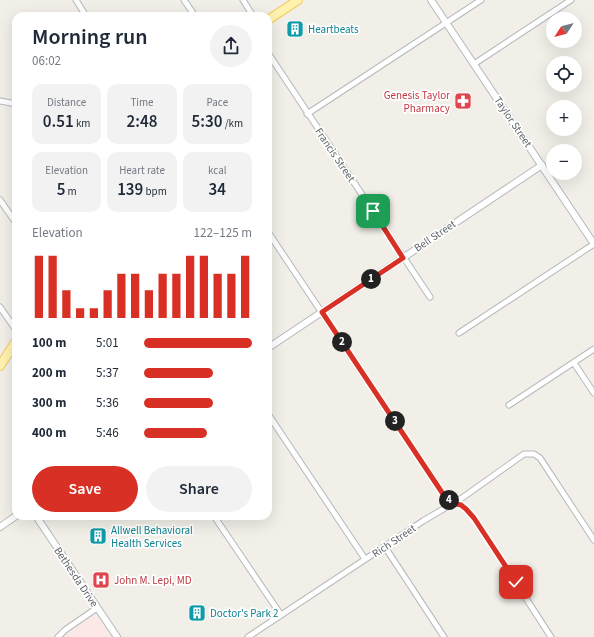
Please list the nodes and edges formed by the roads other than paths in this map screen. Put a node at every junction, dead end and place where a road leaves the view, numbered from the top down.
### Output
1 (76, 0) edge
2 (184, 0) edge
3 (243, 0) edge
4 (298, 0) edge
5 (431, 0) edge
6 (481, 0) edge
7 (571, 0) edge
8 (84, 12) edge
9 (192, 12) edge
10 (250, 12) edge
11 (272, 17) edge
12 (446, 23) junction
13 (272, 59) edge
14 (474, 64) junction
15 (0, 101) edge
16 (12, 103) edge
17 (307, 114) junction
18 (542, 165) junction
19 (0, 200) edge
20 (12, 217) edge
21 (272, 238) edge
22 (594, 244) edge
23 (403, 258) junction
24 (430, 297) dead end
25 (0, 307) edge
26 (322, 312) junction
27 (12, 324) edge
28 (459, 333) dead end
29 (272, 345) edge
30 (12, 347) edge
31 (594, 349) edge
32 (574, 363) junction
33 (0, 366) edge
34 (594, 393) edge
35 (509, 405) dead end
36 (272, 420) edge
37 (452, 503) junction
38 (12, 519) edge
39 (39, 520) edge
40 (217, 520) edge
41 (0, 527) edge
42 (594, 540) edge
43 (385, 547) junction
44 (365, 559) junction
45 (97, 608) junction
46 (281, 615) junction
47 (58, 637) edge
48 (117, 637) edge
49 (248, 637) edge
50 (444, 637) edge
51 (551, 637) edge

1 - 8 street
2 - 9 street
3 - 10 street
4 - 11 main road
5 - 12 street, Taylor Street
6 - 12 street
7 - 14 street
12 - 14 street, Taylor Street
12 - 17 street
13 - 17 street, Francis Street
14 - 18 street, Taylor Street
15 - 16 street
17 - 23 street, Francis Street
18 - 22 street, Taylor Street
18 - 23 street, Bell Street
19 - 20 street
21 - 26 street
22 - 28 street
23 - 24 street, Francis Street
23 - 26 street, Bell Street
25 - 27 street
26 - 29 street, Bell Street
26 - 37 street
30 - 33 main road
31 - 32 street
32 - 34 street
32 - 35 street
36 - 44 street
37 - 42 street, Rich Street
37 - 43 street, Rich Street
37 - 51 street
38 - 41 street
39 - 45 street, Bethesda Drive
40 - 46 street
43 - 44 street, Rich Street
43 - 50 street
44 - 46 street, Rich Street
45 - 47 street
45 - 48 street, Bethesda Drive
46 - 49 street, Rich Street

